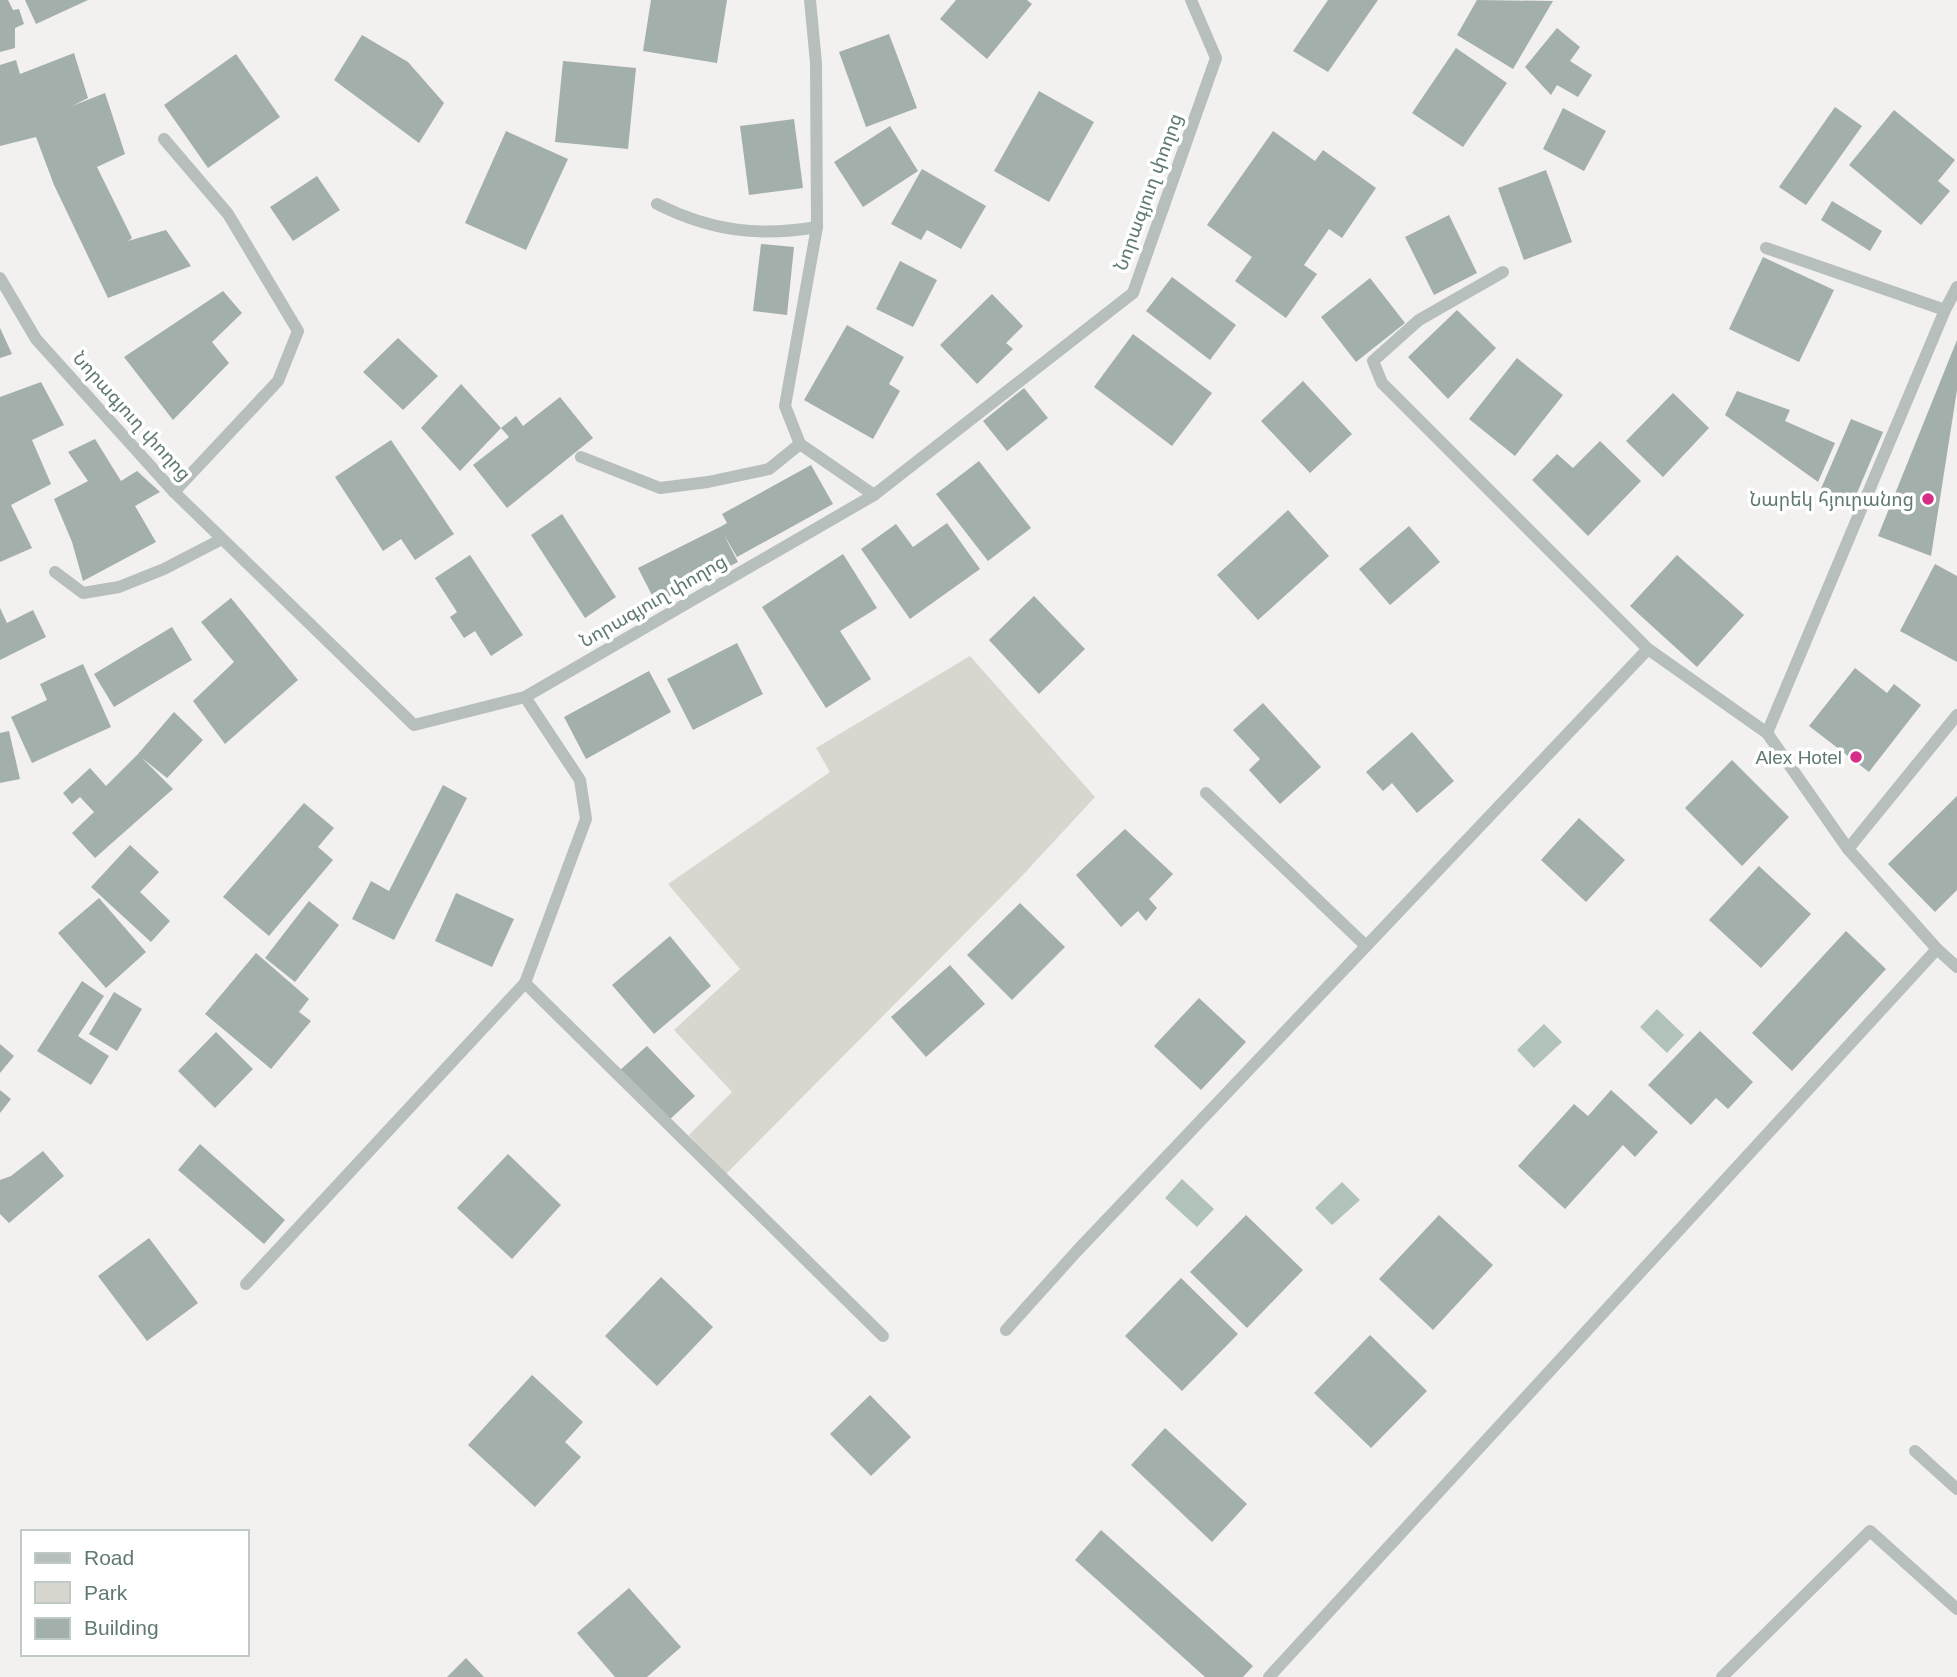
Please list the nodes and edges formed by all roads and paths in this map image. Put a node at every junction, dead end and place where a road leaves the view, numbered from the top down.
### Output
1 (810, 0) edge
2 (1191, 0) edge
3 (164, 139) dead end
4 (657, 204) dead end
5 (817, 227) junction
6 (1766, 248) dead end
7 (1503, 272) dead end
8 (0, 278) edge
9 (1957, 287) edge
10 (1945, 310) junction
11 (800, 444) junction
12 (581, 457) dead end
13 (174, 492) junction
14 (874, 495) junction
15 (222, 539) junction
16 (55, 572) dead end
17 (1647, 649) junction
18 (525, 697) junction
19 (1957, 715) edge
20 (1767, 733) junction
21 (1206, 793) dead end
22 (1848, 849) junction
23 (1366, 946) junction
24 (1937, 949) junction
25 (1957, 967) edge
26 (525, 982) junction
27 (246, 1284) dead end
28 (1006, 1330) dead end
29 (883, 1336) dead end
30 (1915, 1451) dead end
31 (1957, 1489) edge
32 (1957, 1609) edge
33 (1269, 1677) edge
34 (1723, 1677) edge

1 - 5 street
2 - 14 street, Նորագյուղ փողոց
3 - 13 street
4 - 5 street
5 - 11 street
6 - 10 street
7 - 17 street
8 - 13 street, Նորագյուղ փողոց
9 - 10 street
10 - 20 street
11 - 12 street
11 - 14 street
13 - 15 street, Նորագյուղ փողոց
14 - 18 street, Նորագյուղ փողոց
15 - 16 street
15 - 18 street, Նորագյուղ փողոց
17 - 20 street
17 - 23 street
18 - 26 street
19 - 22 street
20 - 22 street
21 - 23 street
22 - 24 street
23 - 28 street
24 - 25 street
24 - 33 street
26 - 27 street
26 - 29 street
30 - 31 street
32 - 34 street

